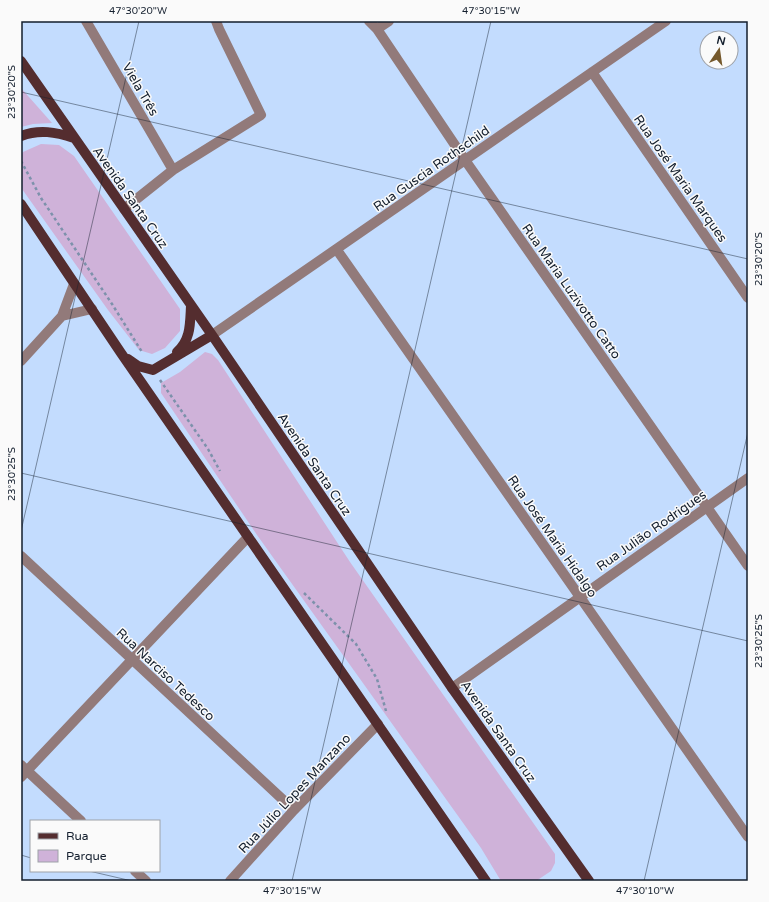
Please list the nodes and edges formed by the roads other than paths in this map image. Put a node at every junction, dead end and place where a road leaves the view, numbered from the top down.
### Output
1 (86, 21) edge
2 (216, 21) edge
3 (369, 21) edge
4 (389, 21) edge
5 (666, 21) edge
6 (377, 29) junction
7 (21, 61) edge
8 (592, 72) junction
9 (21, 136) edge
10 (74, 138) junction
11 (464, 160) junction
12 (173, 170) junction
13 (21, 204) edge
14 (124, 209) junction
15 (337, 250) junction
16 (74, 284) junction
17 (748, 298) edge
18 (191, 306) junction
19 (92, 309) junction
20 (62, 316) junction
21 (212, 335) junction
22 (121, 352) junction
23 (21, 361) edge
24 (153, 370) junction
25 (748, 478) edge
26 (706, 507) junction
27 (248, 537) junction
28 (21, 556) edge
29 (748, 566) edge
30 (580, 597) junction
31 (131, 659) junction
32 (452, 688) junction
33 (378, 724) junction
34 (23, 771) edge
35 (294, 810) junction
36 (80, 820) edge
37 (748, 837) edge
38 (136, 872) edge
39 (146, 881) edge
40 (230, 881) edge
41 (486, 881) edge
42 (589, 881) edge

1 - 12 street, Viela Três
2 - 12 street
3 - 6 street, Rua Maria Luzivotto Catto
4 - 6 street
5 - 8 street, Rua Guscia Rothschild
6 - 11 street, Rua Maria Luzivotto Catto
7 - 10 main road, Avenida Santa Cruz
8 - 11 street, Rua Guscia Rothschild
8 - 17 street, Rua José Maria Marques
9 - 10 main road
10 - 14 main road, Avenida Santa Cruz
11 - 15 street, Rua Guscia Rothschild
11 - 26 street, Rua Maria Luzivotto Catto
12 - 14 street
13 - 16 main road
14 - 18 main road, Avenida Santa Cruz
15 - 21 street, Rua Guscia Rothschild
15 - 30 street, Rua José Maria Hidalgo
16 - 19 main road
16 - 20 street
18 - 21 main road, Avenida Santa Cruz
18 - 24 main road
19 - 20 street
19 - 22 main road
20 - 23 street
21 - 24 main road
21 - 32 main road, Avenida Santa Cruz
22 - 24 main road
22 - 27 main road
25 - 26 street, Rua Julião Rodrigues
26 - 29 street, Rua Maria Luzivotto Catto
26 - 30 street, Rua Julião Rodrigues
27 - 31 street
27 - 33 main road
28 - 31 street, Rua Narciso Tedesco
30 - 32 street, Rua Julião Rodrigues
30 - 37 street, Rua José Maria Hidalgo
31 - 34 street
31 - 35 street, Rua Narciso Tedesco
32 - 42 main road, Avenida Santa Cruz
33 - 35 street, Rua Júlio Lopes Manzano
33 - 41 main road
34 - 36 street
35 - 40 street, Rua Júlio Lopes Manzano
38 - 39 street

